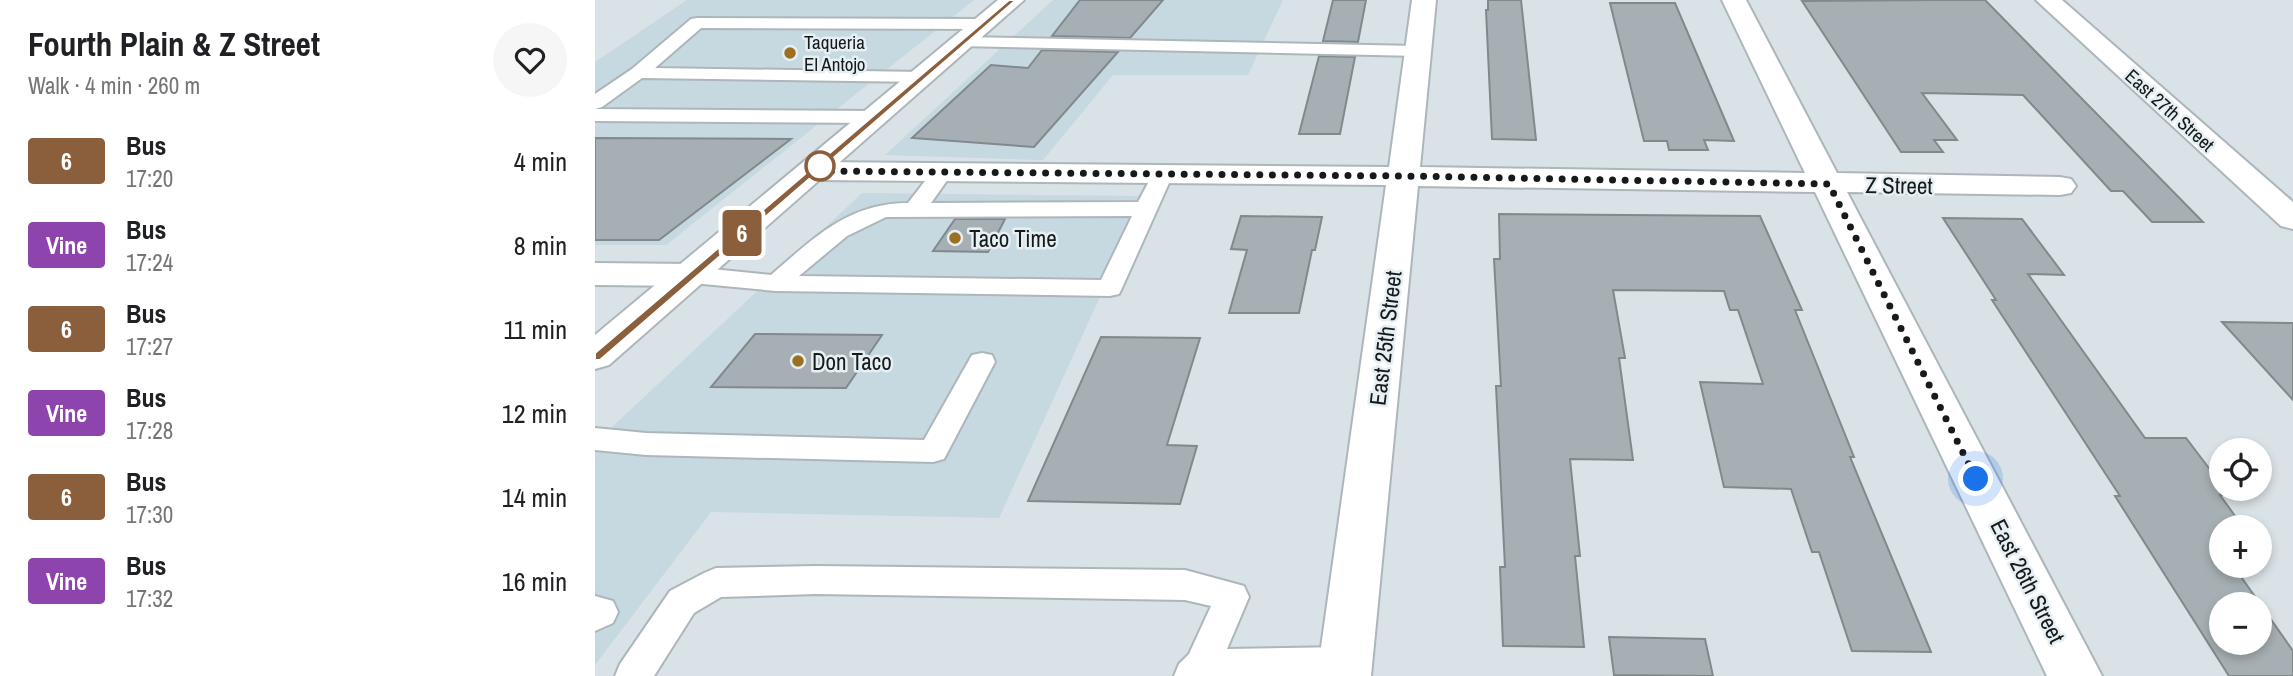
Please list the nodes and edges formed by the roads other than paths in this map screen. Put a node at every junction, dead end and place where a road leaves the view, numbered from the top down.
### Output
1 (1012, 0) edge
2 (1424, 0) edge
3 (1734, 0) edge
4 (2048, 0) edge
5 (984, 24) junction
6 (964, 42) junction
7 (1418, 51) junction
8 (638, 73) junction
9 (923, 77) junction
10 (595, 103) edge
11 (595, 115) edge
12 (877, 117) junction
13 (814, 171) junction
14 (942, 172) junction
15 (1162, 174) junction
16 (1404, 176) junction
17 (1829, 184) junction
18 (2060, 186) dead end
19 (916, 208) junction
20 (1146, 209) junction
21 (2293, 219) edge
22 (595, 274) edge
23 (692, 275) junction
24 (776, 283) junction
25 (595, 356) edge
26 (982, 362) dead end
27 (595, 439) edge
28 (595, 611) edge
29 (595, 617) edge
30 (1345, 670) edge
31 (1197, 671) edge
32 (633, 676) edge
33 (2075, 676) edge

1 - 5 street
2 - 7 street, East 25th Street
3 - 17 street, East 26th Street
4 - 21 street, East 27th Street
5 - 6 street
5 - 8 lane
6 - 7 lane
6 - 9 street
7 - 16 street, East 25th Street
8 - 9 lane
8 - 10 lane
9 - 12 street
11 - 12 lane
12 - 13 street
13 - 14 street, Z Street
13 - 23 street
14 - 15 street, Z Street
14 - 19 lane
15 - 16 street, Z Street
15 - 20 lane
16 - 17 street, Z Street
16 - 30 street, East 25th Street
17 - 18 street, Z Street
17 - 33 street, East 26th Street
19 - 20 lane
19 - 24 lane
20 - 24 lane
22 - 23 street
23 - 24 lane
23 - 25 street
26 - 27 lane
28 - 29 lane
30 - 31 lane
31 - 32 lane

